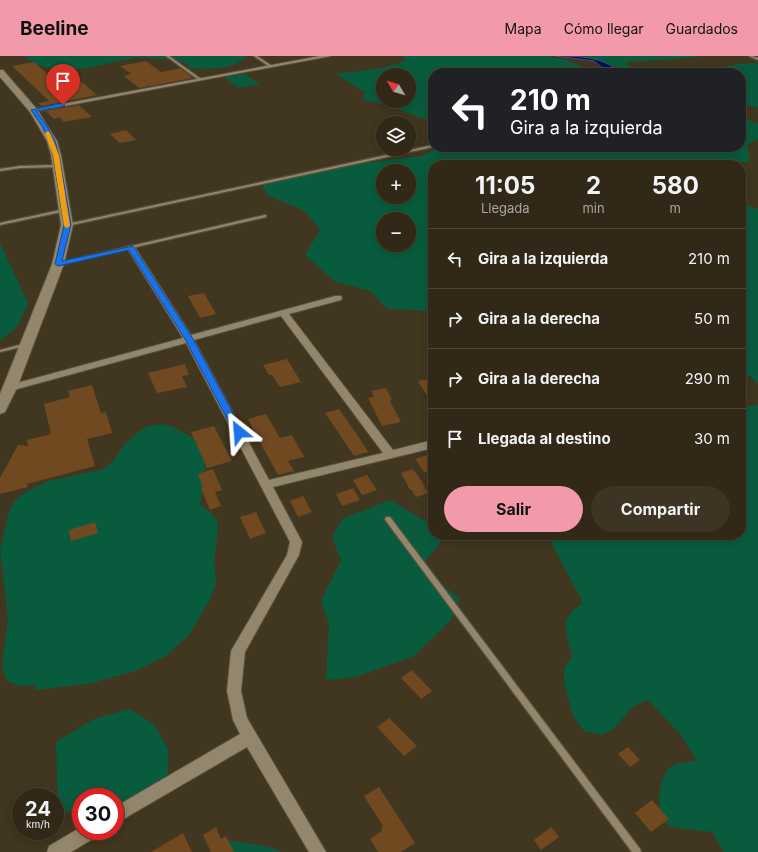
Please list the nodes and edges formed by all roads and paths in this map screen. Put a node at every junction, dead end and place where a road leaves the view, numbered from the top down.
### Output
1 (167, 56) edge
2 (255, 56) edge
3 (328, 56) edge
4 (750, 56) edge
5 (758, 60) edge
6 (271, 66) junction
7 (0, 72) edge
8 (200, 80) junction
9 (33, 110) junction
10 (428, 147) edge
11 (58, 166) junction
12 (0, 170) edge
13 (65, 210) junction
14 (265, 216) dead end
15 (0, 224) edge
16 (67, 225) junction
17 (131, 248) junction
18 (58, 264) junction
19 (338, 298) dead end
20 (283, 313) junction
21 (189, 339) junction
22 (27, 344) junction
23 (0, 351) edge
24 (10, 388) junction
25 (0, 409) edge
26 (428, 445) edge
27 (390, 454) junction
28 (267, 485) junction
29 (388, 519) dead end
30 (250, 737) junction
31 (124, 811) edge
32 (75, 840) edge
33 (55, 852) edge
34 (318, 852) edge
35 (637, 852) edge

1 - 8 lane
2 - 6 lane
3 - 6 street
4 - 5 lane
6 - 8 street
7 - 9 street
8 - 9 street
9 - 11 street
10 - 16 lane
11 - 12 lane
11 - 13 street
13 - 15 lane
13 - 16 street
14 - 17 lane
16 - 18 street
17 - 18 lane
17 - 21 street
18 - 22 street
19 - 20 street
20 - 21 street
20 - 27 street
21 - 24 street
21 - 28 street
22 - 23 lane
22 - 24 street
24 - 25 street
26 - 27 street
27 - 28 street
28 - 30 street
29 - 35 lane
30 - 31 street
30 - 34 street
32 - 33 street

